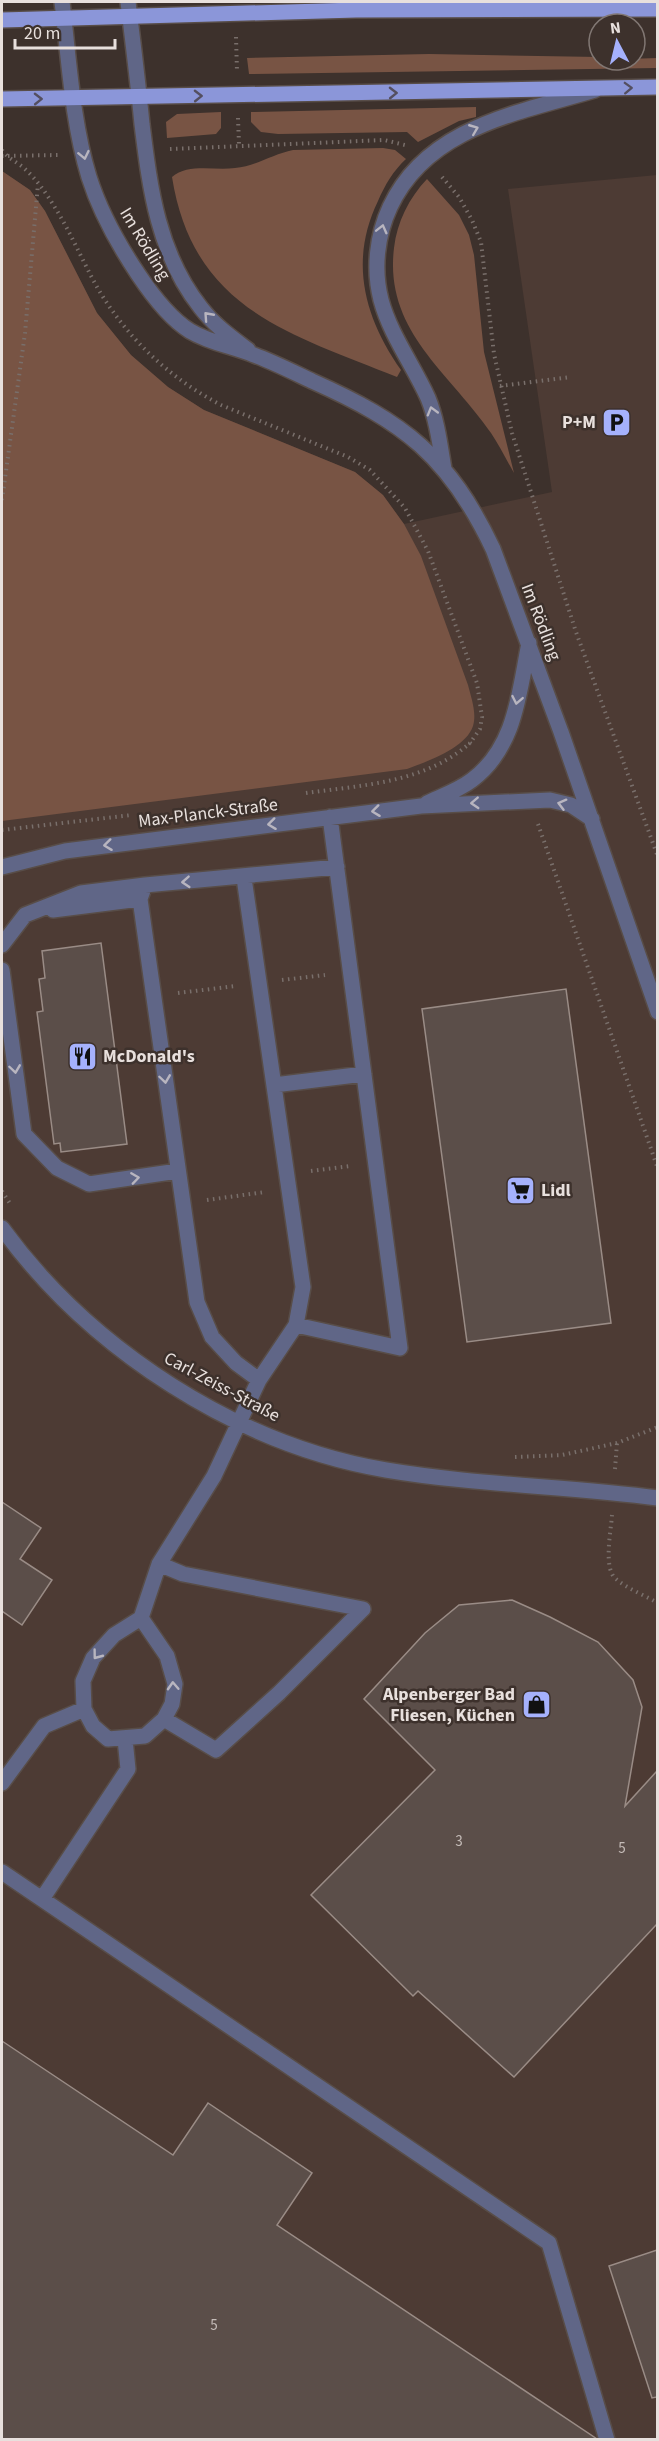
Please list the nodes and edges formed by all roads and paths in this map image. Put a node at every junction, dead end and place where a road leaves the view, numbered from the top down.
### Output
1 (62, 2) edge
2 (129, 9) edge
3 (657, 9) edge
4 (64, 18) junction
5 (2, 20) edge
6 (657, 87) edge
7 (599, 89) junction
8 (139, 97) junction
9 (74, 98) junction
10 (2, 99) edge
11 (239, 144) dead end
12 (423, 159) junction
13 (38, 183) dead end
14 (252, 354) junction
15 (571, 377) dead end
16 (500, 386) junction
17 (444, 469) junction
18 (2, 500) edge
19 (428, 551) dead end
20 (529, 643) junction
21 (470, 743) junction
22 (496, 758) junction
23 (300, 794) dead end
24 (530, 800) junction
25 (421, 806) junction
26 (139, 814) dead end
27 (330, 817) junction
28 (592, 819) junction
29 (2, 831) edge
30 (657, 857) edge
31 (2, 867) edge
32 (337, 867) junction
33 (244, 878) junction
34 (142, 892) junction
35 (2, 945) edge
36 (2, 970) edge
37 (657, 1012) edge
38 (364, 1074) junction
39 (274, 1086) junction
40 (376, 1162) junction
41 (657, 1169) edge
42 (178, 1171) junction
43 (288, 1181) junction
44 (183, 1204) junction
45 (2, 1228) edge
46 (296, 1325) junction
47 (259, 1380) junction
48 (238, 1422) junction
49 (657, 1427) edge
50 (533, 1458) dead end
51 (613, 1494) junction
52 (657, 1498) edge
53 (159, 1564) junction
54 (657, 1603) edge
55 (141, 1618) junction
56 (84, 1709) junction
57 (164, 1719) junction
58 (125, 1739) junction
59 (2, 1783) edge
60 (2, 1872) edge
61 (42, 1899) junction
62 (607, 2439) edge

1 - 4 street, Im Rödling
2 - 3 main road
2 - 4 main road
2 - 8 street, Im Rödling
4 - 5 main road
4 - 9 street, Im Rödling
7 -> 6 main road
8 -> 7 main road
12 -> 7 street
8 - 9 main road
14 -> 8 street, Im Rödling
10 -> 9 main road
9 -> 14 street, Im Rödling
11 - 12 path
12 - 16 path
17 -> 12 street
13 - 18 path
14 - 17 street, Im Rödling
15 - 16 path
16 - 30 path
17 - 20 street, Im Rödling
19 - 21 path
20 -> 22 street, Max-Planck-Straße
20 - 28 street, Im Rödling
21 - 22 path
21 - 23 path
22 - 25 street, Max-Planck-Straße
24 -> 25 street, Max-Planck-Straße
28 -> 24 street, Max-Planck-Straße
24 - 41 path
25 -> 27 street, Max-Planck-Straße
26 - 29 path
27 -> 31 street, Max-Planck-Straße
27 - 32 street
28 - 37 street, Im Rödling
32 - 33 street
32 - 38 street
33 -> 34 street
33 - 39 street
34 - 35 street
34 -> 42 street
36 -> 42 street
38 - 39 street
38 - 40 street
39 - 43 street
40 - 43 path
40 - 46 street
42 - 44 street
43 - 44 path
43 - 46 street
44 - 47 street
45 - 48 street, Carl-Zeiss-Straße
46 - 47 street
47 - 48 street
48 - 51 street, Carl-Zeiss-Straße
48 - 53 street
49 - 50 path
51 - 52 street, Carl-Zeiss-Straße
51 - 54 path
53 - 55 street
53 - 57 street
55 -> 56 street
57 -> 55 street
56 - 58 street
56 - 59 street
57 - 58 street
58 - 61 street
60 - 61 street
61 - 62 street

